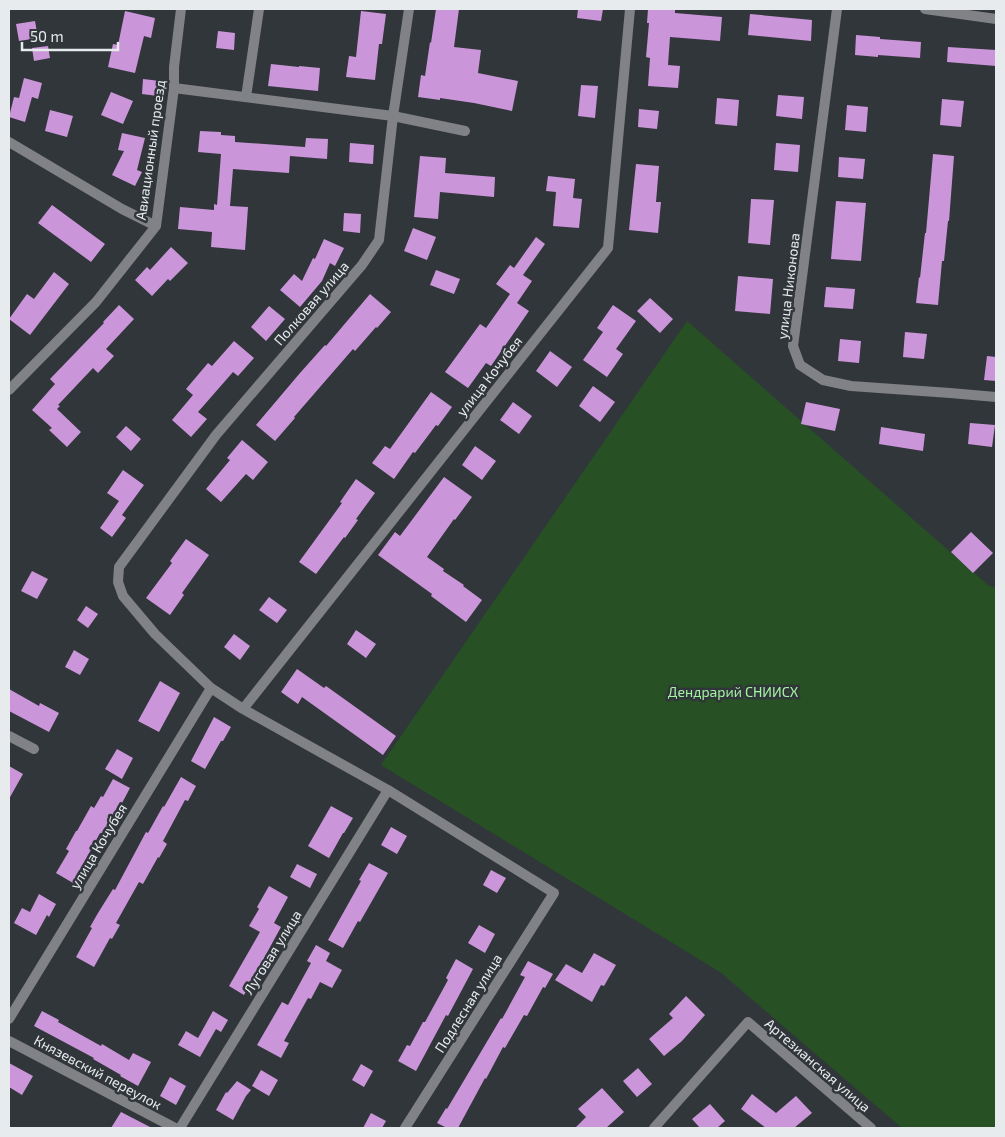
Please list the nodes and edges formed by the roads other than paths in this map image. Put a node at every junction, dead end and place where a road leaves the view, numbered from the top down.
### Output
1 (181, 9) edge
2 (259, 9) edge
3 (409, 9) edge
4 (630, 9) edge
5 (837, 9) edge
6 (926, 9) edge
7 (996, 19) edge
8 (174, 88) junction
9 (246, 97) junction
10 (393, 116) junction
11 (465, 130) dead end
12 (9, 142) edge
13 (156, 226) junction
14 (9, 390) edge
15 (996, 397) edge
16 (211, 688) junction
17 (243, 709) junction
18 (9, 736) edge
19 (34, 749) dead end
20 (388, 790) junction
21 (9, 1019) edge
22 (9, 1041) edge
23 (175, 1128) edge
24 (180, 1128) edge
25 (405, 1128) edge
26 (654, 1128) edge
27 (871, 1128) edge

1 - 8 street, Авиационный проезд
2 - 9 street
3 - 10 street, Полковая улица
4 - 17 street, улица Кочубея
5 - 15 street, улица Никонова
6 - 7 street
8 - 9 street
8 - 13 street, Авиационный проезд
9 - 10 street
10 - 11 street
10 - 16 street, Полковая улица
12 - 13 street
13 - 14 street, Авиационный проезд
16 - 17 street
16 - 21 street, улица Кочубея
17 - 20 street
18 - 19 street
20 - 24 street, Луговая улица
20 - 25 street, Подлесная улица
22 - 23 street, Князевский переулок
26 - 27 street, Артезианская улица

